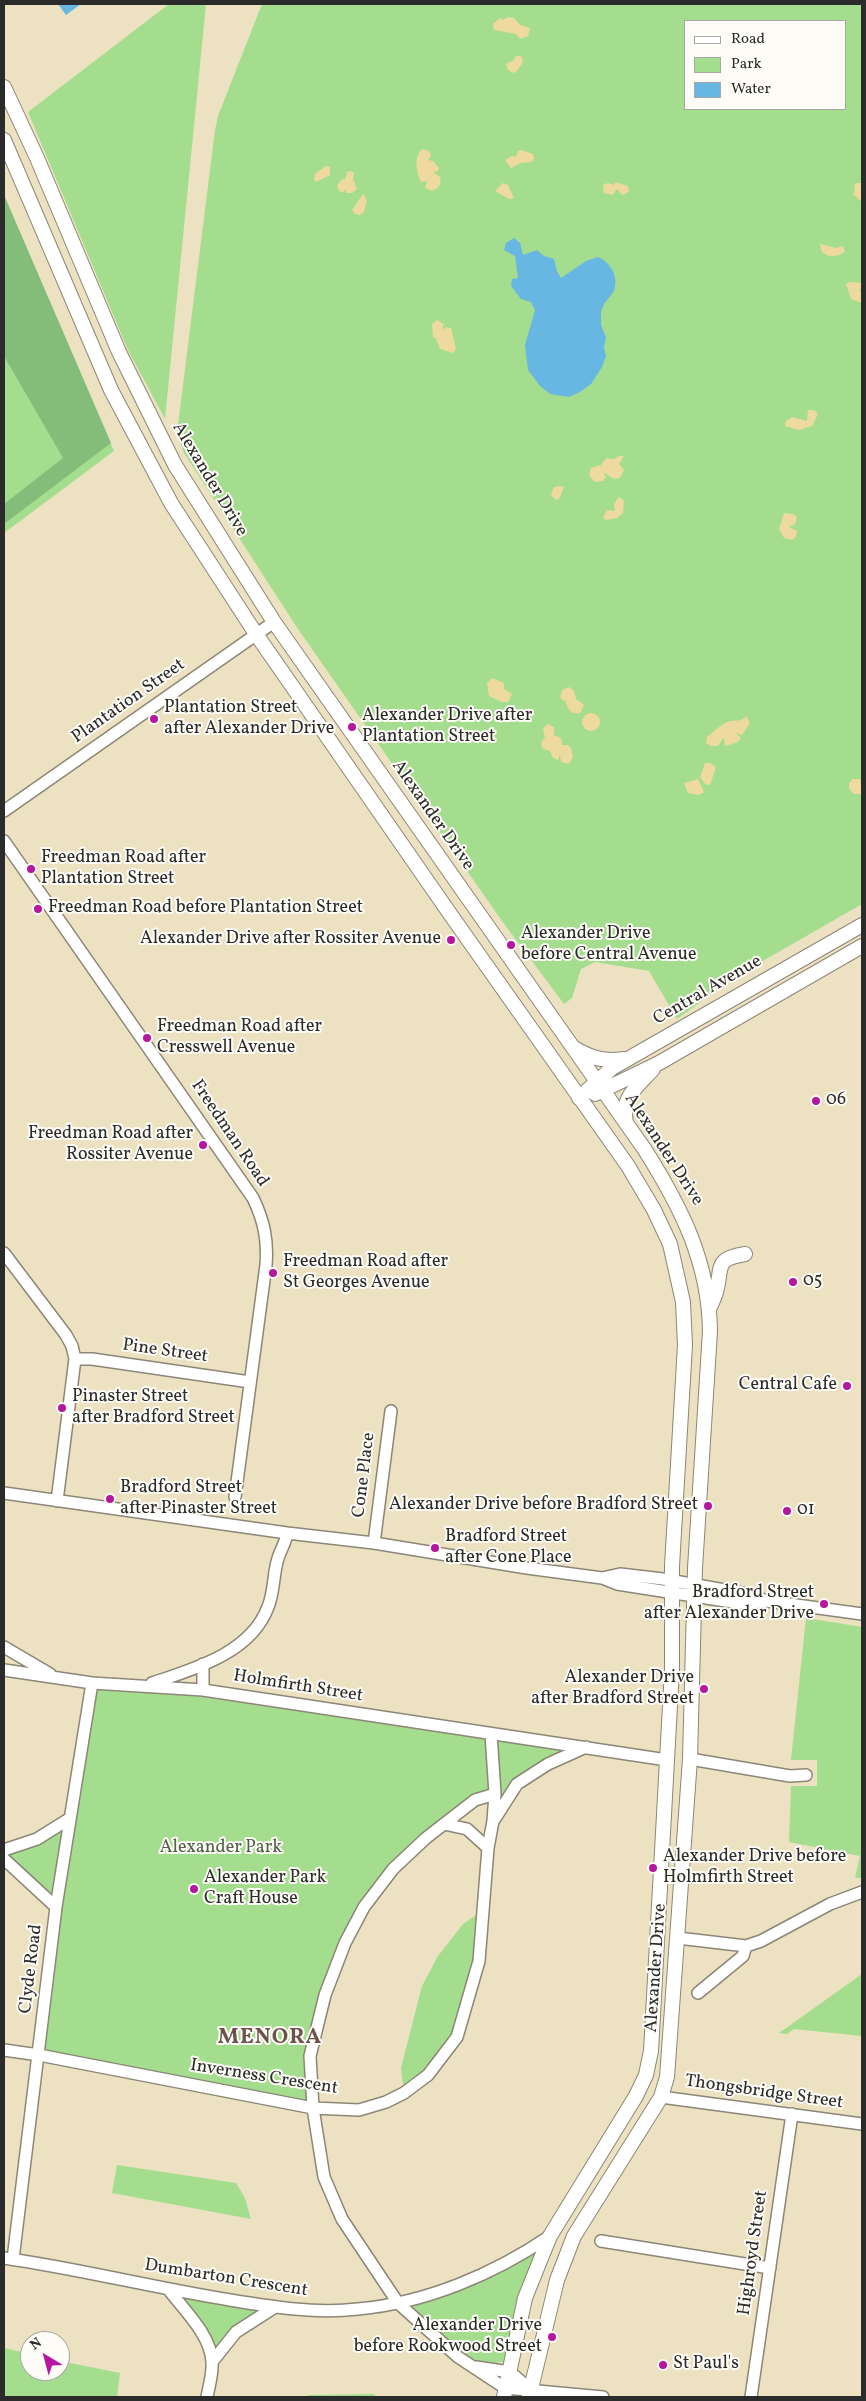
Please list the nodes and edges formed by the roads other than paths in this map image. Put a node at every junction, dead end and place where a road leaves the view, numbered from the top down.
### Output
1 (4, 87) edge
2 (4, 140) edge
3 (274, 622) junction
4 (256, 634) junction
5 (4, 811) edge
6 (4, 841) edge
7 (857, 928) edge
8 (862, 947) edge
9 (569, 1045) junction
10 (627, 1059) junction
11 (659, 1062) junction
12 (599, 1086) junction
13 (580, 1099) junction
14 (626, 1123) junction
15 (4, 1253) edge
16 (745, 1254) dead end
17 (710, 1306) junction
18 (75, 1359) junction
19 (250, 1382) junction
20 (391, 1410) dead end
21 (4, 1493) edge
22 (235, 1497) dead end
23 (58, 1501) junction
24 (287, 1533) junction
25 (374, 1543) junction
26 (672, 1586) junction
27 (695, 1590) junction
28 (862, 1614) edge
29 (4, 1647) edge
30 (203, 1664) junction
31 (4, 1670) edge
32 (54, 1676) junction
33 (92, 1683) junction
34 (145, 1685) junction
35 (203, 1690) junction
36 (491, 1734) junction
37 (586, 1747) junction
38 (667, 1760) junction
39 (690, 1760) junction
40 (806, 1775) dead end
41 (495, 1794) junction
42 (70, 1819) junction
43 (493, 1821) junction
44 (444, 1824) junction
45 (488, 1848) junction
46 (4, 1850) edge
47 (4, 1859) edge
48 (862, 1892) edge
49 (56, 1907) junction
50 (678, 1938) junction
51 (746, 1946) junction
52 (698, 1993) dead end
53 (4, 2050) edge
54 (39, 2054) junction
55 (661, 2096) junction
56 (313, 2108) junction
57 (792, 2114) junction
58 (862, 2124) edge
59 (550, 2236) junction
60 (601, 2241) dead end
61 (8, 2259) edge
62 (770, 2268) junction
63 (168, 2290) junction
64 (398, 2303) junction
65 (275, 2307) junction
66 (212, 2362) junction
67 (475, 2367) junction
68 (510, 2372) junction
69 (505, 2393) edge
70 (530, 2393) edge
71 (207, 2397) edge
72 (603, 2397) edge
73 (751, 2397) edge

1 - 3 main road, Alexander Drive
2 - 4 main road, Alexander Drive
3 - 4 street, Plantation Street
3 - 9 main road, Alexander Drive
4 - 5 street, Plantation Street
4 - 13 main road, Alexander Drive
6 - 19 street, Freedman Road
7 - 8 street
7 - 10 main road, Central Avenue
8 - 11 main road, Central Avenue
9 - 10 main road
9 - 12 main road, Alexander Drive
10 - 12 main road, Central Avenue
11 - 12 main road, Central Avenue
11 - 14 main road
12 - 13 main road, Central Avenue
12 - 14 main road, Alexander Drive
13 - 26 main road, Alexander Drive
14 - 17 main road, Alexander Drive
15 - 18 street
16 - 17 main road
17 - 27 main road, Alexander Drive
18 - 19 street, Pine Street
18 - 23 street
19 - 22 street, Freedman Road
20 - 25 street, Cone Place
21 - 23 street
23 - 24 street
24 - 25 street
24 - 30 street
25 - 26 street
26 - 27 street
26 - 38 main road, Alexander Drive
27 - 28 street
27 - 39 main road, Alexander Drive
29 - 32 street
30 - 34 street
30 - 35 street
31 - 32 street, Holmfirth Street
32 - 33 street, Holmfirth Street
33 - 34 street, Holmfirth Street
33 - 42 street, Clyde Road
34 - 35 street, Holmfirth Street
35 - 36 street, Holmfirth Street
36 - 37 street, Holmfirth Street
36 - 41 street, Inverness Crescent
37 - 38 street, Holmfirth Street
37 - 43 street
38 - 59 main road, Alexander Drive
39 - 40 street
39 - 50 main road, Alexander Drive
41 - 43 street, Inverness Crescent
41 - 44 street
42 - 46 street
42 - 49 street, Clyde Road
43 - 45 street, Inverness Crescent
44 - 45 street
44 - 56 street
45 - 56 street, Inverness Crescent
47 - 49 street
48 - 51 street
49 - 54 street, Clyde Road
50 - 51 street
50 - 55 main road, Alexander Drive
51 - 52 street
53 - 54 street, Inverness Crescent
54 - 56 street, Inverness Crescent
54 - 61 street, Clyde Road
55 - 57 street, Thongsbridge Street
55 - 70 main road, Alexander Drive
56 - 64 street
57 - 58 street, Thongsbridge Street
57 - 62 street, Highroyd Street
59 - 64 street, Dumbarton Crescent
59 - 68 main road, Alexander Drive
60 - 62 street
61 - 63 street, Dumbarton Crescent
62 - 73 street, Highroyd Street
63 - 65 street, Dumbarton Crescent
63 - 66 street
64 - 65 street, Dumbarton Crescent
64 - 67 street
65 - 66 street
66 - 71 street
67 - 68 street
67 - 69 street
68 - 69 main road, Alexander Drive
68 - 70 street
69 - 70 street
70 - 72 street

